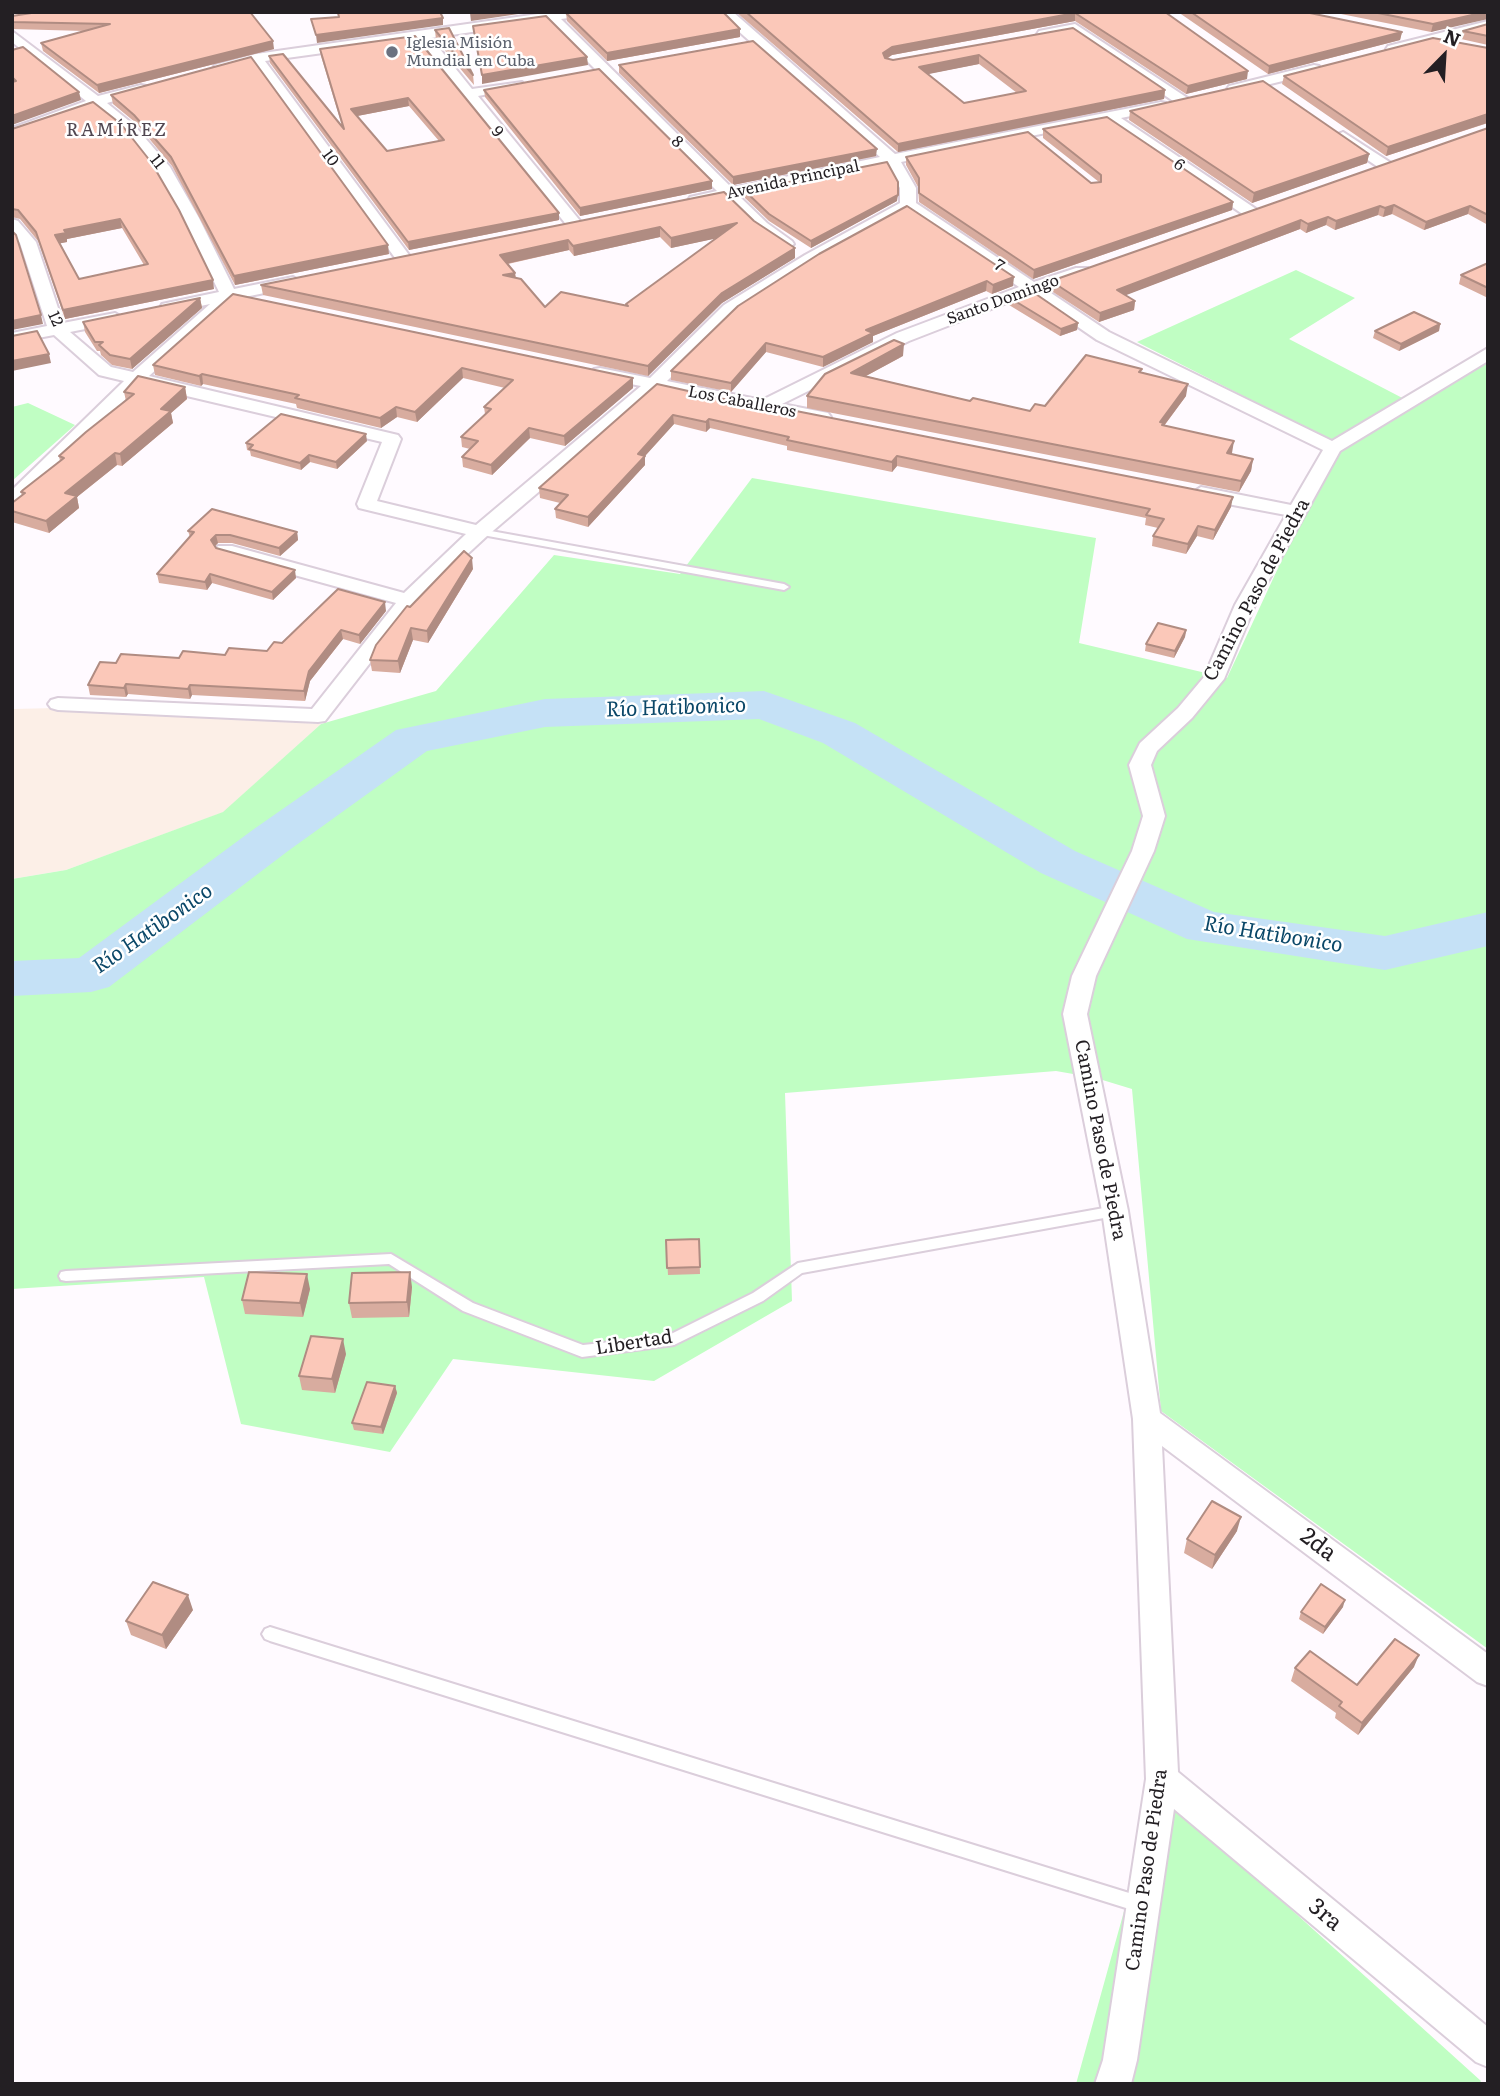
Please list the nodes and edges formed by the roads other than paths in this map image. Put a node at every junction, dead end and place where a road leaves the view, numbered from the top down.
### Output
1 (583, 12) edge
2 (724, 12) edge
3 (551, 17) junction
4 (1488, 25) edge
5 (1406, 31) edge
6 (12, 35) edge
7 (422, 36) junction
8 (1023, 38) edge
9 (1430, 39) junction
10 (757, 41) junction
11 (732, 46) edge
12 (1465, 46) edge
13 (1378, 52) edge
14 (256, 58) junction
15 (1327, 66) edge
16 (1241, 67) edge
17 (611, 68) junction
18 (203, 72) edge
19 (579, 74) edge
20 (529, 83) edge
21 (150, 86) edge
22 (1269, 86) junction
23 (1223, 92) edge
24 (466, 94) junction
25 (97, 100) junction
26 (1109, 117) junction
27 (1330, 128) edge
28 (12, 133) edge
29 (892, 159) junction
30 (1361, 175) edge
31 (729, 194) junction
32 (677, 204) edge
33 (908, 205) junction
34 (1224, 221) edge
35 (12, 224) edge
36 (575, 225) edge
37 (811, 258) junction
38 (404, 259) edge
39 (1096, 266) edge
40 (310, 279) edge
41 (1032, 289) junction
42 (229, 296) junction
43 (270, 304) edge
44 (57, 329) junction
45 (12, 338) edge
46 (1488, 353) edge
47 (585, 370) edge
48 (137, 378) junction
49 (653, 384) junction
50 (764, 406) junction
51 (846, 422) edge
52 (1333, 448) junction
53 (1188, 490) edge
54 (12, 501) edge
55 (1297, 512) junction
56 (481, 532) junction
57 (225, 550) edge
58 (784, 587) dead end
59 (409, 600) junction
60 (58, 704) dead end
61 (1115, 1212) junction
62 (66, 1276) dead end
63 (1147, 1419) junction
64 (270, 1634) dead end
65 (1488, 1671) edge
66 (1162, 1779) junction
67 (1143, 1905) junction
68 (1488, 2050) edge
69 (1113, 2084) edge

1 - 3 street
2 - 10 street
3 - 7 street
3 - 17 street, 8
4 - 9 street
5 - 9 street
6 - 25 street, 11
7 - 14 street
7 - 24 street, 9
8 - 26 street, Avenida Principal
9 - 12 street
9 - 13 street
10 - 11 street
10 - 29 street
14 - 18 street
14 - 38 street, 10
15 - 22 street
16 - 22 street
17 - 19 street
17 - 31 street, 8
20 - 24 street
21 - 25 street
22 - 23 street
24 - 36 street, 9
25 - 28 street
25 - 42 street, 11
26 - 29 street, Avenida Principal
26 - 34 street, 6
27 - 30 street
29 - 31 street, Avenida Principal
29 - 33 street
31 - 32 street, Avenida Principal
31 - 37 street, 8
33 - 37 street
33 - 41 street, 7
35 - 44 street, 12
37 - 49 street
39 - 41 street, Santo Domingo
40 - 42 street
41 - 50 street, Santo Domingo
41 - 52 street, 7
42 - 43 street
42 - 44 street
42 - 48 street
44 - 45 street
44 - 48 street, 12
46 - 52 street, Camino Paso de Piedra
47 - 49 street, Los Caballeros
48 - 54 street
48 - 56 street, 12
49 - 50 street, Los Caballeros
49 - 56 street
50 - 51 street, Los Caballeros
52 - 55 street, Camino Paso de Piedra
53 - 55 street
55 - 61 street, Camino Paso de Piedra
56 - 58 lane
56 - 59 street
57 - 59 street
59 - 60 street
61 - 62 lane, Libertad
61 - 63 street, Camino Paso de Piedra
63 - 65 street, 2da
63 - 66 street, Camino Paso de Piedra
64 - 67 lane
66 - 67 street, Camino Paso de Piedra
66 - 68 street, 3ra
67 - 69 street, Camino Paso de Piedra

